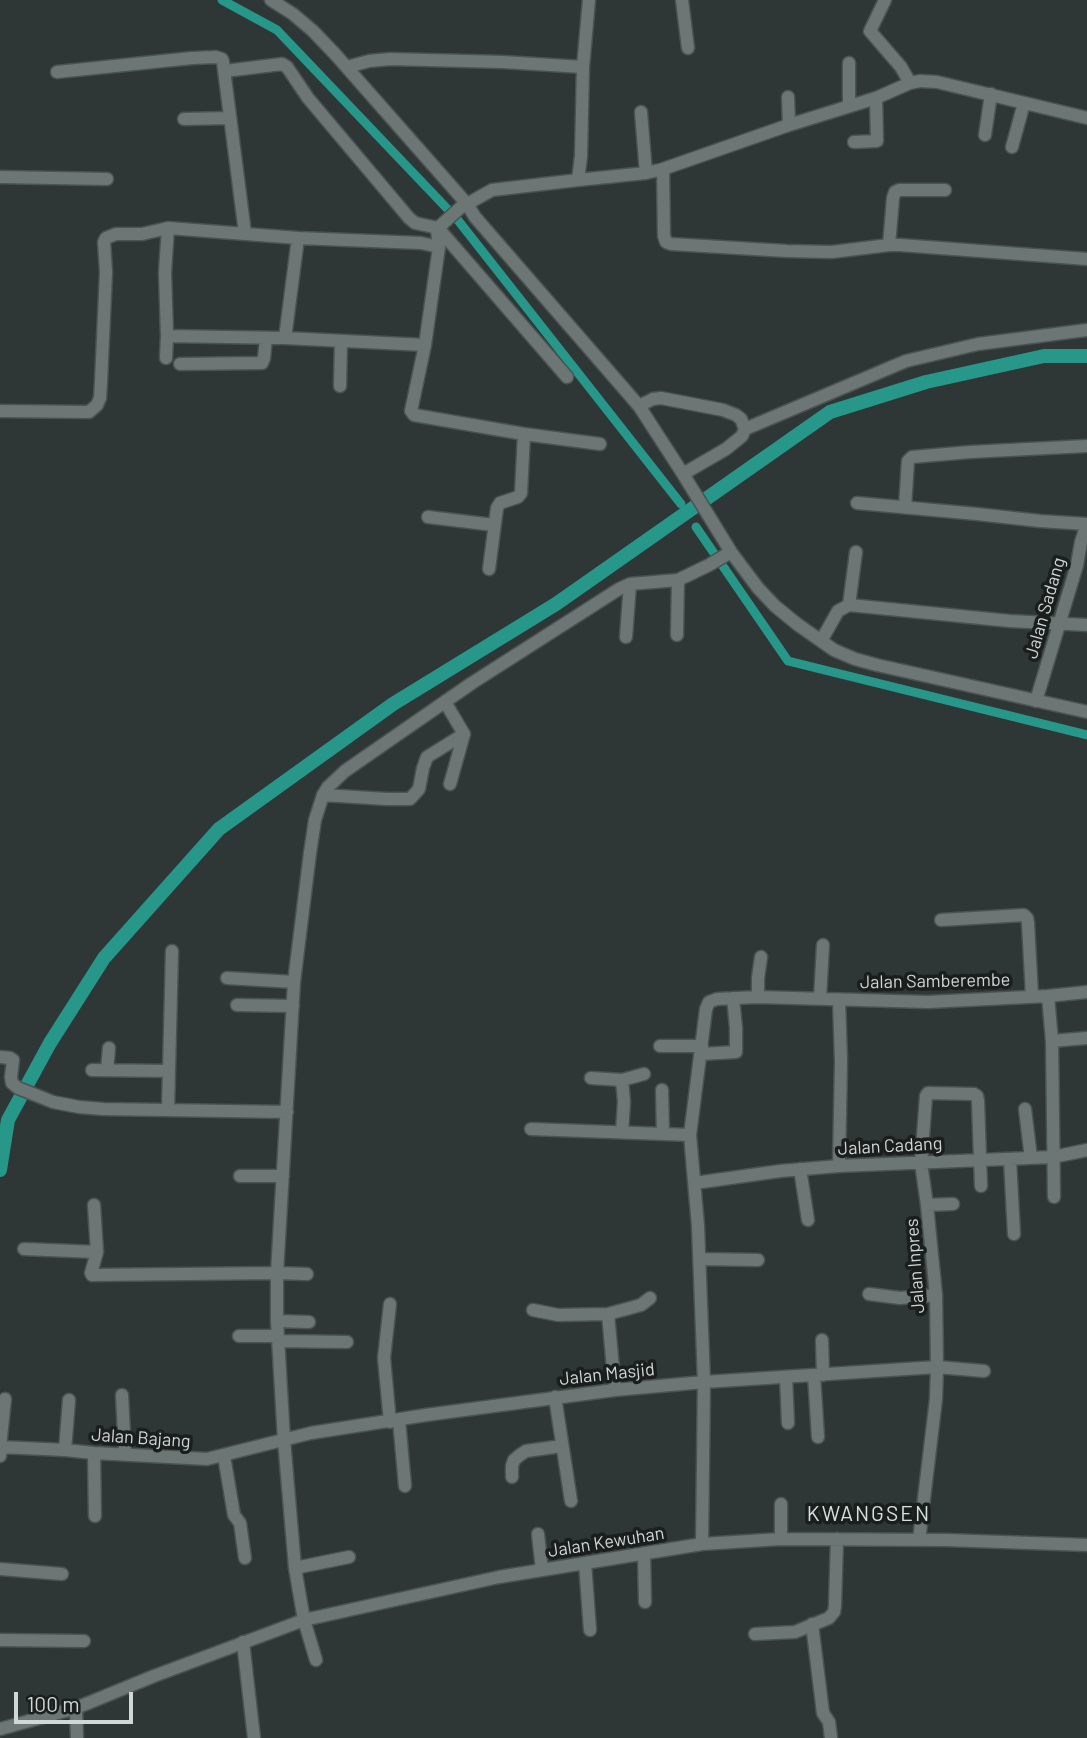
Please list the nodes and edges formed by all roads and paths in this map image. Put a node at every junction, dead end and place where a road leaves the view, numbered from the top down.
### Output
1 (271, 0) edge
2 (589, 0) edge
3 (682, 0) edge
4 (884, 0) edge
5 (688, 48) dead end
6 (849, 63) dead end
7 (347, 67) junction
8 (583, 67) junction
9 (225, 71) junction
10 (57, 72) dead end
11 (910, 83) junction
12 (990, 94) junction
13 (788, 97) dead end
14 (876, 97) junction
15 (1024, 103) junction
16 (849, 106) junction
17 (641, 112) dead end
18 (184, 118) dead end
19 (230, 118) junction
20 (1087, 118) edge
21 (789, 125) junction
22 (985, 135) dead end
23 (854, 142) dead end
24 (1012, 146) dead end
25 (663, 169) junction
26 (646, 173) junction
27 (0, 177) edge
28 (107, 179) dead end
29 (578, 180) junction
30 (945, 190) dead end
31 (463, 206) junction
32 (168, 228) junction
33 (438, 228) junction
34 (245, 233) junction
35 (298, 238) junction
36 (421, 243) junction
37 (889, 245) junction
38 (439, 247) junction
39 (1087, 259) edge
40 (1087, 330) edge
41 (167, 336) junction
42 (267, 338) junction
43 (285, 338) junction
44 (341, 341) junction
45 (425, 345) junction
46 (166, 358) dead end
47 (180, 364) dead end
48 (567, 377) dead end
49 (340, 386) dead end
50 (645, 403) junction
51 (0, 411) edge
52 (745, 429) junction
53 (524, 434) junction
54 (600, 444) dead end
55 (1087, 446) edge
56 (683, 474) junction
57 (857, 503) dead end
58 (905, 507) junction
59 (428, 517) dead end
60 (494, 524) junction
61 (1087, 524) edge
62 (856, 552) dead end
63 (728, 554) junction
64 (489, 569) dead end
65 (678, 580) junction
66 (631, 584) junction
67 (849, 605) junction
68 (1059, 624) junction
69 (1087, 625) edge
70 (677, 635) dead end
71 (626, 637) dead end
72 (821, 641) junction
73 (1036, 701) junction
74 (445, 702) junction
75 (1087, 712) edge
76 (464, 734) junction
77 (450, 784) dead end
78 (323, 795) junction
79 (942, 920) dead end
80 (823, 945) dead end
81 (172, 951) dead end
82 (761, 957) dead end
83 (227, 978) dead end
84 (294, 982) junction
85 (1087, 992) edge
86 (1032, 996) junction
87 (1048, 996) junction
88 (758, 997) junction
89 (733, 998) junction
90 (820, 999) junction
91 (839, 1000) junction
92 (237, 1006) dead end
93 (293, 1006) junction
94 (1087, 1038) edge
95 (1052, 1041) junction
96 (660, 1046) dead end
97 (109, 1048) dead end
98 (701, 1050) junction
99 (0, 1058) edge
100 (92, 1070) dead end
101 (107, 1070) junction
102 (169, 1071) junction
103 (644, 1074) dead end
104 (591, 1078) dead end
105 (622, 1080) junction
106 (662, 1090) dead end
107 (1025, 1109) dead end
108 (168, 1110) junction
109 (287, 1112) junction
110 (531, 1129) dead end
111 (622, 1132) junction
112 (663, 1134) junction
113 (690, 1135) junction
114 (1087, 1150) edge
115 (1053, 1157) junction
116 (1031, 1158) junction
117 (980, 1159) junction
118 (1010, 1160) junction
119 (920, 1163) junction
120 (839, 1166) junction
121 (800, 1169) junction
122 (240, 1176) dead end
123 (283, 1176) junction
124 (695, 1183) junction
125 (981, 1186) dead end
126 (1054, 1197) dead end
127 (953, 1203) dead end
128 (94, 1205) dead end
129 (928, 1205) junction
130 (808, 1220) dead end
131 (1014, 1234) dead end
132 (24, 1249) dead end
133 (97, 1252) junction
134 (700, 1259) junction
135 (758, 1260) dead end
136 (277, 1273) junction
137 (307, 1274) dead end
138 (869, 1294) dead end
139 (936, 1295) junction
140 (650, 1298) dead end
141 (390, 1304) dead end
142 (533, 1310) dead end
143 (608, 1314) junction
144 (278, 1321) junction
145 (309, 1322) dead end
146 (239, 1336) dead end
147 (278, 1339) junction
148 (821, 1340) dead end
149 (347, 1342) dead end
150 (937, 1367) junction
151 (984, 1371) dead end
152 (818, 1375) junction
153 (786, 1377) junction
154 (705, 1382) junction
155 (615, 1390) junction
156 (122, 1395) dead end
157 (555, 1397) junction
158 (5, 1399) dead end
159 (69, 1400) dead end
160 (395, 1421) junction
161 (789, 1423) dead end
162 (818, 1437) dead end
163 (284, 1440) junction
164 (562, 1446) junction
165 (0, 1447) edge
166 (65, 1450) junction
167 (94, 1453) junction
168 (125, 1454) junction
169 (0, 1456) edge
170 (224, 1456) junction
171 (512, 1477) dead end
172 (405, 1486) dead end
173 (571, 1501) dead end
174 (781, 1504) dead end
175 (95, 1516) dead end
176 (538, 1534) dead end
177 (781, 1539) junction
178 (837, 1539) junction
179 (919, 1540) junction
180 (702, 1544) junction
181 (1087, 1545) edge
182 (644, 1553) junction
183 (349, 1557) dead end
184 (245, 1558) dead end
185 (585, 1563) junction
186 (295, 1568) junction
187 (0, 1569) edge
188 (542, 1570) junction
189 (62, 1574) dead end
190 (645, 1602) dead end
191 (304, 1620) junction
192 (812, 1624) junction
193 (590, 1630) dead end
194 (755, 1634) dead end
195 (0, 1640) edge
196 (84, 1641) dead end
197 (243, 1642) junction
198 (316, 1660) dead end
199 (76, 1708) junction
200 (0, 1729) edge
201 (77, 1738) edge
202 (254, 1738) edge
203 (831, 1738) edge

1 - 7 street
2 - 8 street
3 - 5 street
4 - 11 street
6 - 16 street
7 - 8 street
7 - 31 street
8 - 29 street
9 - 10 street
9 - 19 street
9 - 33 street
11 - 12 street
11 - 14 street
12 - 15 street
12 - 22 street
13 - 21 street
14 - 16 street
14 - 23 street
15 - 20 street
15 - 24 street
16 - 21 street
17 - 26 street
18 - 19 street
19 - 34 street
21 - 25 street
25 - 26 street
25 - 37 street
26 - 29 street
27 - 28 street
29 - 31 street
30 - 37 street
31 - 33 street
31 - 50 street
32 - 34 street
32 - 41 street
32 - 51 street
33 - 36 street
33 - 38 street
33 - 48 street
34 - 35 street
35 - 36 street
35 - 43 street
36 - 38 street
37 - 39 street
38 - 45 street
40 - 52 street
41 - 42 street
41 - 46 street
42 - 43 street
42 - 47 street
43 - 44 street
44 - 45 street
44 - 49 street
45 - 53 street
50 - 52 street
50 - 56 street
52 - 56 street
53 - 54 street
53 - 60 street
55 - 58 street
56 - 63 street
57 - 58 street
58 - 61 street
59 - 60 street
60 - 64 street
61 - 68 street, Jalan Sadang
62 - 67 street
63 - 65 street
63 - 72 street
65 - 66 street
65 - 70 street
66 - 71 street
66 - 74 street
67 - 68 street
67 - 72 street
68 - 69 street
68 - 73 street, Jalan Sadang
72 - 73 street
73 - 75 street
74 - 76 street
74 - 78 street
76 - 77 street
76 - 78 street
78 - 84 street
79 - 86 street, Jalan Samberembe
80 - 90 street
81 - 102 street
82 - 88 street
83 - 84 street
84 - 93 street
85 - 87 street, Jalan Samberembe
86 - 87 street, Jalan Samberembe
86 - 91 street, Jalan Samberembe
87 - 95 street
88 - 89 street, Jalan Samberembe
88 - 90 street, Jalan Samberembe
89 - 98 street, Jalan Samberembe
89 - 98 street
90 - 91 street, Jalan Samberembe
91 - 120 street, Jalan Samberembe
92 - 93 street
93 - 109 street
94 - 95 street
95 - 115 street
96 - 98 street
97 - 101 street
98 - 113 street, Jalan Samberembe
99 - 108 street
100 - 101 street
101 - 102 street
102 - 108 street
103 - 105 street
104 - 105 street
105 - 111 street
106 - 112 street
107 - 116 street
108 - 109 street
109 - 123 street
110 - 111 street
111 - 112 street
112 - 113 street
113 - 124 street, Jalan Samberembe
114 - 115 street, Jalan Cadang
115 - 116 street, Jalan Cadang
115 - 126 street
116 - 118 street, Jalan Cadang
117 - 118 street, Jalan Cadang
117 - 119 street, Jalan Cadang
117 - 119 street, Jalan Inpres
117 - 125 street
118 - 131 street
119 - 120 street, Jalan Cadang
119 - 129 street, Jalan Inpres
120 - 121 street, Jalan Cadang
121 - 124 street, Jalan Cadang
121 - 130 street
122 - 123 street
123 - 136 street
124 - 134 street, Jalan Samberembe
127 - 129 street
128 - 133 street
129 - 139 street, Jalan Inpres
132 - 133 street
133 - 136 street
134 - 135 street
134 - 154 street, Jalan Samberembe
136 - 137 street
136 - 144 street
138 - 139 street
139 - 150 street, Jalan Inpres
140 - 143 street
141 - 160 street
142 - 143 street
143 - 155 street
144 - 145 street
144 - 147 street
146 - 147 street
147 - 149 street
147 - 163 street
148 - 152 street
150 - 151 street, Jalan Masjid
150 - 152 street, Jalan Masjid
150 - 179 street, Jalan Inpres
152 - 153 street, Jalan Masjid
152 - 162 street
153 - 154 street, Jalan Masjid
153 - 161 street
154 - 155 street, Jalan Masjid
154 - 180 street, Jalan Samberembe
155 - 157 street, Jalan Masjid
156 - 168 street
157 - 160 street, Jalan Masjid
157 - 164 street
158 - 165 street
159 - 166 street
160 - 163 street, Jalan Masjid
160 - 172 street
163 - 170 street, Jalan Bajang
163 - 186 street
164 - 171 street
164 - 173 street
165 - 166 street, Jalan Bajang
165 - 169 street
166 - 167 street, Jalan Bajang
167 - 168 street, Jalan Bajang
167 - 175 street
168 - 170 street, Jalan Bajang
170 - 184 street
174 - 177 street
176 - 188 street
177 - 178 street, Jalan Kewuhan
177 - 180 street, Jalan Kewuhan
178 - 179 street, Jalan Kewuhan
178 - 192 street
179 - 181 street, Jalan Kewuhan
180 - 182 street, Jalan Kewuhan
182 - 185 street, Jalan Kewuhan
182 - 190 street
183 - 186 street
185 - 188 street, Jalan Kewuhan
185 - 193 street
186 - 191 street
187 - 189 street
188 - 191 street, Jalan Kewuhan
191 - 197 street, Jalan Kewuhan
191 - 198 street
192 - 194 street
192 - 203 street
195 - 196 street
197 - 199 street, Jalan Kewuhan
197 - 202 street
199 - 200 street
199 - 201 street

